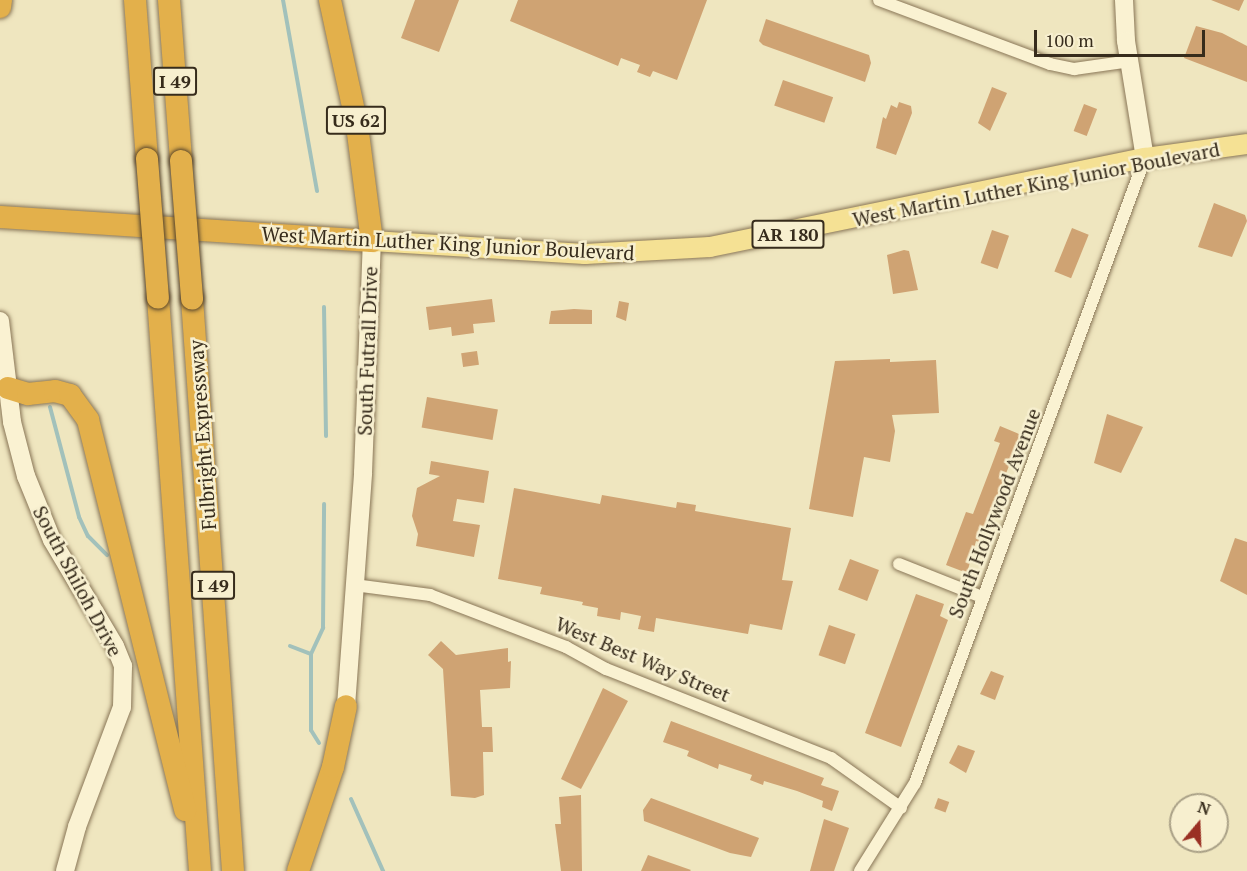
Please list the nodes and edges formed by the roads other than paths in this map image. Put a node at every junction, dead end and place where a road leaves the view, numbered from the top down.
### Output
1 (1, 0) edge
2 (135, 0) edge
3 (169, 0) edge
4 (330, 0) edge
5 (879, 0) edge
6 (1124, 0) edge
7 (0, 7) edge
8 (1130, 61) junction
9 (1247, 144) edge
10 (1145, 158) junction
11 (0, 217) edge
12 (372, 241) junction
13 (0, 321) edge
14 (8, 388) junction
15 (898, 564) dead end
16 (354, 585) junction
17 (982, 597) junction
18 (346, 706) joint
19 (901, 808) junction
20 (200, 870) edge
21 (65, 871) edge
22 (233, 871) edge
23 (298, 871) edge
24 (860, 871) edge

1 - 7 highway
2 - 20 highway, Fulbright Expressway / I 49, bridge
3 - 22 highway, Fulbright Expressway / I 49, bridge
4 - 12 highway, South Futrall Drive / US 62
5 - 8 street
6 - 8 street
8 - 10 street
9 - 10 main road, West Martin Luther King Junior Boulevard / AR 180
10 - 12 main road, West Martin Luther King Junior Boulevard / AR 180
10 - 17 street, South Hollywood Avenue
11 - 12 highway, West Martin Luther King Junior Boulevard
12 - 16 street, South Futrall Drive
13 - 14 street, South Shiloh Drive
14 - 20 highway
14 - 21 street, South Shiloh Drive
15 - 17 street
16 - 18 street, South Futrall Drive
16 - 19 street, West Best Way Street
17 - 19 street, South Hollywood Avenue
18 - 23 highway
19 - 24 street, South Hollywood Avenue

